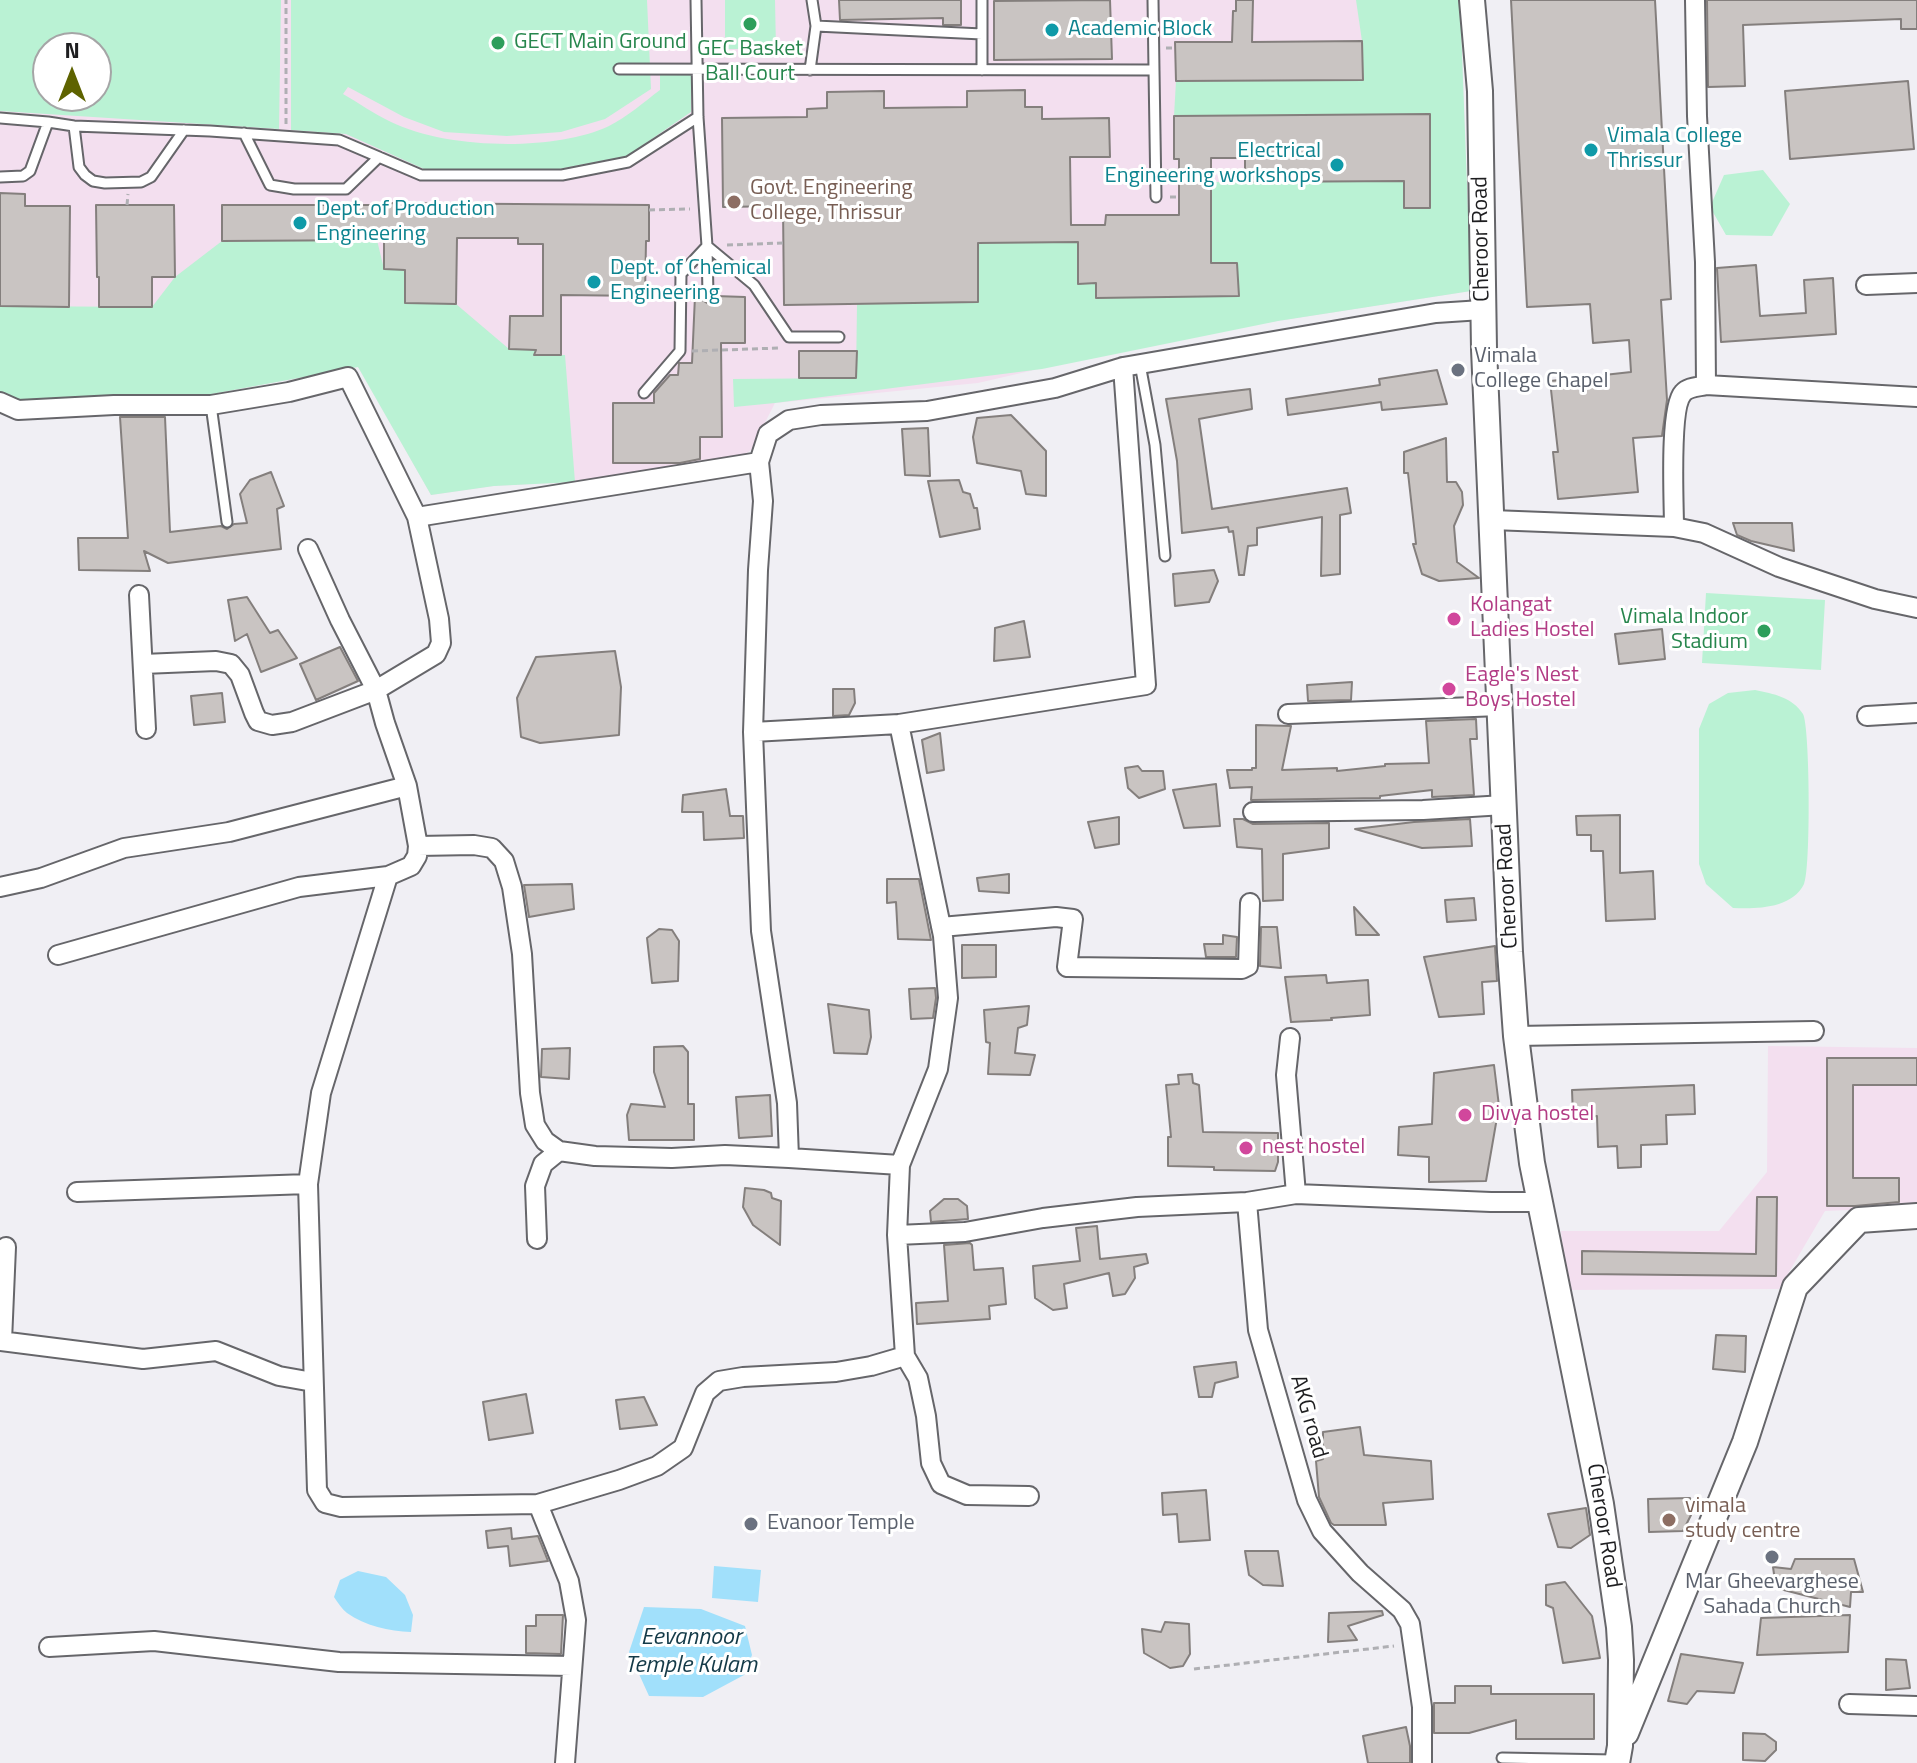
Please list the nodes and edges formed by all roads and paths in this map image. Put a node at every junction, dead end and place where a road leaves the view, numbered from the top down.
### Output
1 (286, 0) edge
2 (696, 0) edge
3 (812, 0) edge
4 (982, 0) edge
5 (1153, 0) edge
6 (1472, 0) edge
7 (1695, 0) edge
8 (816, 26) junction
9 (982, 34) junction
10 (619, 69) dead end
11 (698, 70) junction
12 (810, 70) junction
13 (982, 70) junction
14 (1154, 70) junction
15 (698, 117) junction
16 (0, 118) edge
17 (48, 122) junction
18 (74, 126) junction
19 (184, 130) junction
20 (244, 133) junction
21 (286, 136) junction
22 (379, 157) junction
23 (1156, 171) junction
24 (1245, 171) dead end
25 (0, 177) edge
26 (1156, 197) dead end
27 (705, 209) junction
28 (649, 210) dead end
29 (783, 243) dead end
30 (707, 246) junction
31 (1917, 283) edge
32 (1866, 285) dead end
33 (708, 296) dead end
34 (1482, 310) junction
35 (789, 337) junction
36 (839, 337) dead end
37 (680, 351) junction
38 (1132, 366) junction
39 (1706, 385) junction
40 (644, 393) dead end
41 (1917, 397) edge
42 (0, 402) edge
43 (211, 405) junction
44 (759, 462) junction
45 (417, 517) junction
46 (1492, 520) junction
47 (227, 522) dead end
48 (1674, 527) junction
49 (308, 549) dead end
50 (1165, 556) dead end
51 (139, 595) dead end
52 (1917, 608) edge
53 (143, 664) junction
54 (376, 690) junction
55 (1500, 706) junction
56 (1917, 713) edge
57 (1288, 714) dead end
58 (1867, 716) dead end
59 (899, 724) junction
60 (146, 729) dead end
61 (753, 732) junction
62 (407, 786) junction
63 (1504, 805) junction
64 (1253, 812) dead end
65 (418, 846) junction
66 (388, 876) junction
67 (0, 887) edge
68 (1250, 903) dead end
69 (941, 927) junction
70 (58, 955) dead end
71 (1814, 1031) dead end
72 (1516, 1036) junction
73 (1290, 1038) dead end
74 (559, 1151) junction
75 (789, 1158) junction
76 (900, 1165) junction
77 (308, 1184) junction
78 (77, 1192) dead end
79 (1296, 1194) junction
80 (1247, 1202) junction
81 (1540, 1202) junction
82 (1917, 1216) edge
83 (897, 1235) junction
84 (537, 1239) dead end
85 (6, 1247) dead end
86 (1, 1341) edge
87 (905, 1356) junction
88 (313, 1382) junction
89 (1029, 1496) dead end
90 (538, 1504) junction
91 (1413, 1643) junction
92 (49, 1647) dead end
93 (572, 1666) junction
94 (1194, 1669) dead end
95 (1849, 1704) dead end
96 (1917, 1706) edge
97 (1618, 1756) edge
98 (1502, 1758) dead end
99 (565, 1763) edge
100 (1422, 1763) edge

1 - 21 path
2 - 11 lane
3 - 8 lane
4 - 9 lane
5 - 14 lane
6 - 34 main road, Cheroor Road
7 - 39 street
8 - 9 lane
8 - 12 lane
9 - 13 lane
10 - 11 lane
11 - 12 lane
11 - 15 lane
12 - 13 lane
13 - 14 lane
14 - 23 lane
15 - 22 lane
15 - 27 lane
16 - 17 lane
17 - 18 lane
17 - 25 lane
18 - 19 lane
18 - 19 lane
19 - 20 lane
20 - 21 lane
20 - 22 lane
21 - 22 lane
23 - 24 path
23 - 26 lane
27 - 28 path
27 - 30 lane
29 - 30 path
30 - 33 lane
30 - 35 lane
30 - 37 lane
31 - 32 street
34 - 38 street
34 - 46 main road, Cheroor Road
35 - 36 lane
35 - 37 path
37 - 40 lane
38 - 44 street
38 - 50 lane
38 - 59 street
39 - 41 street
39 - 48 street
42 - 43 street
43 - 45 street
43 - 47 lane
44 - 45 street
44 - 61 street
45 - 54 street
46 - 48 street
46 - 55 main road, Cheroor Road
48 - 52 street
49 - 54 street
51 - 53 street
53 - 54 street
53 - 60 street
54 - 62 street
55 - 57 street
55 - 63 main road, Cheroor Road
56 - 58 street
59 - 61 street
59 - 69 street
61 - 75 street
62 - 65 street
62 - 67 street
63 - 64 street
63 - 72 main road, Cheroor Road
65 - 66 street
65 - 74 street
66 - 70 street
66 - 77 street
68 - 69 street
69 - 76 street
71 - 72 street
72 - 81 main road, Cheroor Road
73 - 79 street
74 - 75 street
74 - 84 street
75 - 76 street
76 - 83 street
77 - 78 street
77 - 88 street
79 - 80 street
79 - 81 street
80 - 83 street
80 - 91 street, AKG road
81 - 97 main road, Cheroor Road
82 - 97 main road
83 - 87 street
85 - 86 street
86 - 88 street
87 - 89 street
87 - 90 street
88 - 90 street
90 - 93 street
91 - 94 path
91 - 100 street
92 - 93 street
93 - 99 street
95 - 96 street
97 - 98 lane

